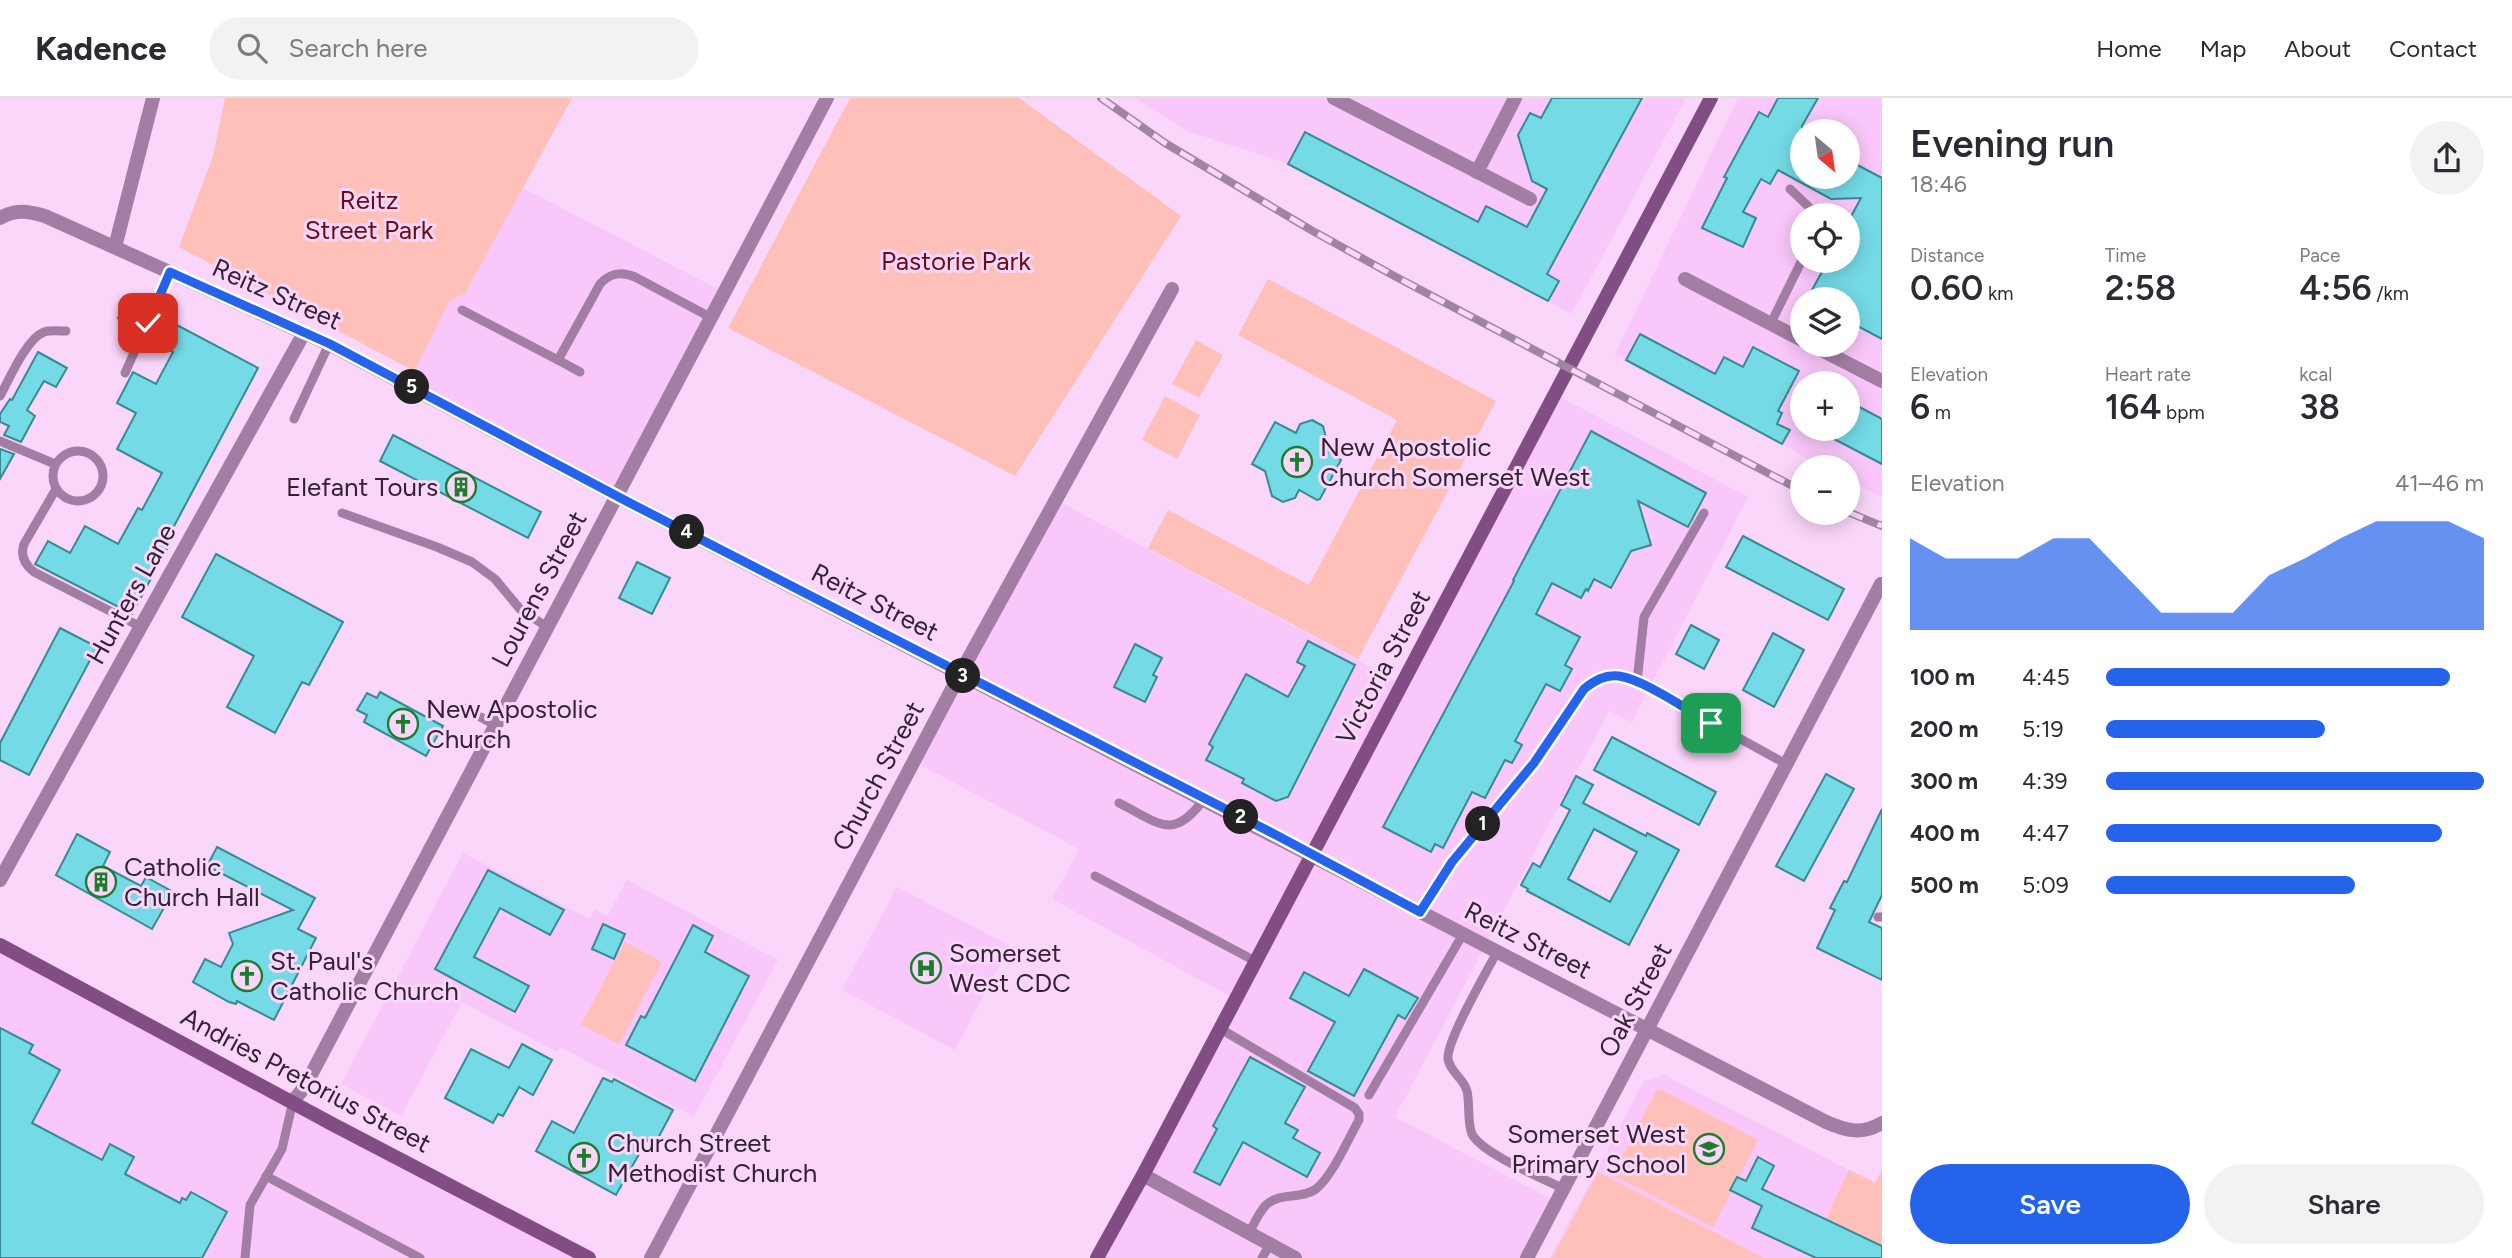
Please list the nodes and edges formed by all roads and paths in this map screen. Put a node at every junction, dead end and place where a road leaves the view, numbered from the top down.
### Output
1 (153, 98) edge
2 (827, 98) edge
3 (1335, 98) edge
4 (1515, 98) edge
5 (1712, 98) edge
6 (1477, 172) junction
7 (1790, 189) dead end
8 (1530, 200) dead end
9 (1805, 203) edge
10 (0, 218) edge
11 (115, 247) junction
12 (170, 272) junction
13 (1796, 273) edge
14 (1685, 279) dead end
15 (1172, 289) dead end
16 (462, 310) dead end
17 (710, 317) junction
18 (1771, 323) junction
19 (66, 331) dead end
20 (304, 333) junction
21 (1790, 333) edge
22 (330, 344) junction
23 (1835, 357) edge
24 (558, 360) junction
25 (580, 372) dead end
26 (125, 373) dead end
27 (1882, 381) edge
28 (0, 396) edge
29 (294, 419) dead end
30 (0, 441) edge
31 (55, 464) junction
32 (56, 489) junction
33 (616, 495) junction
34 (342, 513) dead end
35 (1704, 513) dead end
36 (1881, 584) edge
37 (141, 627) junction
38 (547, 627) junction
39 (960, 674) junction
40 (1637, 682) junction
41 (464, 708) dead end
42 (495, 725) junction
43 (1786, 764) junction
44 (1204, 799) junction
45 (1119, 803) dead end
46 (1311, 855) junction
47 (1095, 876) dead end
48 (0, 880) edge
49 (1420, 912) junction
50 (1463, 934) junction
51 (0, 945) edge
52 (1497, 952) junction
53 (1255, 961) junction
54 (1219, 1028) junction
55 (1647, 1030) junction
56 (1369, 1095) dead end
57 (293, 1101) junction
58 (1876, 1126) edge
59 (1143, 1175) junction
60 (266, 1176) junction
61 (1564, 1189) junction
62 (1249, 1233) junction
63 (1270, 1244) junction
64 (653, 1256) edge
65 (245, 1258) edge
66 (421, 1258) edge
67 (590, 1258) edge
68 (1097, 1258) edge
69 (1262, 1258) edge
70 (1295, 1258) edge
71 (1527, 1258) edge

1 - 11 street
2 - 17 street, Lourens Street
3 - 6 street
4 - 6 street
5 - 46 main road, Victoria Street
6 - 8 street
7 - 9 lane
10 - 11 street, Reitz Street
11 - 12 street, Reitz Street
12 - 20 street, Reitz Street
12 - 26 lane
13 - 18 lane
14 - 18 street
15 - 39 street, Church Street
16 - 24 lane
17 - 24 lane
17 - 33 street, Lourens Street
18 - 21 street
19 - 28 lane
20 - 22 street, Reitz Street
20 - 37 street, Hunters Lane
22 - 29 lane
22 - 33 street, Reitz Street
23 - 27 street
24 - 25 lane
30 - 31 lane
31 - 32 lane
31 - 32 lane
32 - 37 lane
33 - 38 street, Lourens Street
33 - 39 street, Reitz Street
34 - 38 lane
35 - 40 lane
36 - 43 street, Oak Street
37 - 48 street, Hunters Lane
38 - 42 street, Lourens Street
39 - 44 street, Reitz Street
39 - 64 street, Church Street
40 - 43 lane
40 - 49 lane
41 - 42 lane
42 - 57 street, Lourens Street
43 - 55 street, Oak Street
44 - 45 lane
44 - 46 street, Reitz Street
46 - 49 street, Reitz Street
46 - 53 main road, Victoria Street
47 - 53 lane
49 - 50 street, Reitz Street
50 - 52 street, Reitz Street
50 - 56 lane
51 - 57 main road, Andries Pretorius Street
52 - 55 street, Reitz Street
52 - 61 lane
53 - 54 main road, Victoria Street
54 - 59 main road, Victoria Street
54 - 62 lane
55 - 58 street, Reitz Street
55 - 61 street, Oak Street
57 - 60 lane
57 - 67 main road, Andries Pretorius Street
59 - 62 street
59 - 68 main road, Victoria Street
60 - 65 lane
60 - 66 lane
61 - 71 street, Oak Street
62 - 63 street
63 - 69 lane
63 - 70 street

